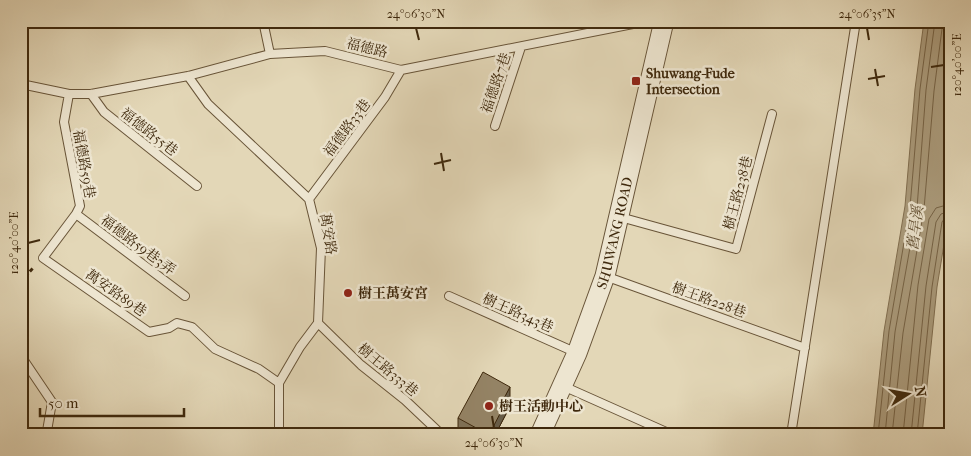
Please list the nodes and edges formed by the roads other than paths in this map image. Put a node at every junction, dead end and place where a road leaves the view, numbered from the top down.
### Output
1 (263, 21) edge
2 (648, 21) edge
3 (664, 21) edge
4 (856, 21) edge
5 (521, 47) junction
6 (270, 54) junction
7 (401, 70) junction
8 (188, 76) junction
9 (21, 84) edge
10 (69, 94) junction
11 (90, 94) junction
12 (772, 114) dead end
13 (495, 126) dead end
14 (197, 186) dead end
15 (309, 199) junction
16 (76, 214) junction
17 (620, 217) junction
18 (43, 258) joint
19 (605, 276) junction
20 (185, 296) dead end
21 (449, 296) dead end
22 (318, 323) junction
23 (805, 348) junction
24 (577, 353) junction
25 (21, 356) edge
26 (279, 383) junction
27 (562, 385) junction
28 (42, 435) edge
29 (280, 435) edge
30 (442, 435) edge
31 (540, 435) edge
32 (673, 435) edge
33 (791, 435) edge

1 - 6 lane
2 - 5 lane, 福德路
3 - 17 street, SHUWANG ROAD
4 - 23 lane
5 - 7 lane, 福德路
5 - 13 lane, 福德路7巷
6 - 7 lane, 福德路
6 - 8 lane, 福德路
7 - 15 lane, 福德路33巷
8 - 11 lane, 福德路
8 - 15 lane, 萬安路
9 - 10 lane, 福德路
10 - 11 lane, 福德路
10 - 16 lane, 福德路59巷
11 - 14 lane, 福德路55巷
12 - 17 lane, 樹王路238巷
15 - 22 lane, 萬安路
16 - 18 lane, 福德路59巷
16 - 20 lane, 福德路59巷3弄
17 - 19 street, SHUWANG ROAD
18 - 26 lane, 萬安路89巷
19 - 23 lane, 樹王路228巷
19 - 24 street, SHUWANG ROAD
21 - 24 lane, 樹王路343巷
22 - 26 lane
22 - 30 lane, 樹王路333巷
23 - 33 lane
24 - 27 street, SHUWANG ROAD
25 - 28 lane
26 - 29 lane
27 - 31 street, SHUWANG ROAD
27 - 32 lane

